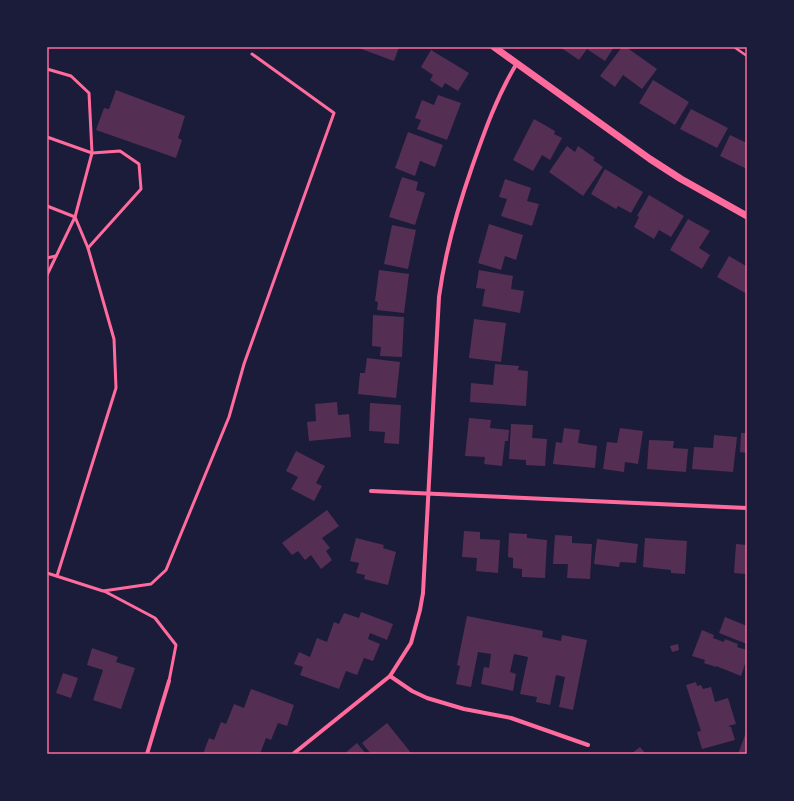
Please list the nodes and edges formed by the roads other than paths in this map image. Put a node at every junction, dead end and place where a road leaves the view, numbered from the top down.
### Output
1 (494, 47) edge
2 (252, 54) dead end
3 (517, 63) junction
4 (47, 69) edge
5 (47, 137) edge
6 (92, 153) junction
7 (47, 206) edge
8 (747, 216) edge
9 (75, 217) junction
10 (88, 248) junction
11 (56, 256) junction
12 (47, 258) edge
13 (47, 275) edge
14 (371, 491) dead end
15 (429, 494) junction
16 (747, 508) edge
17 (47, 573) edge
18 (57, 576) junction
19 (103, 591) junction
20 (390, 676) junction
21 (170, 681) joint
22 (588, 745) dead end
23 (147, 754) edge
24 (293, 754) edge

1 - 3 street
2 - 19 lane
3 - 8 street
3 - 15 street
4 - 6 lane
5 - 6 lane
6 - 9 lane
6 - 10 lane
7 - 9 lane
9 - 10 lane
9 - 11 lane
10 - 18 lane
11 - 12 lane
11 - 13 lane
14 - 15 street
15 - 16 street
15 - 20 street
17 - 18 lane
18 - 19 lane
19 - 21 lane
20 - 22 street
20 - 24 street
21 - 23 street

